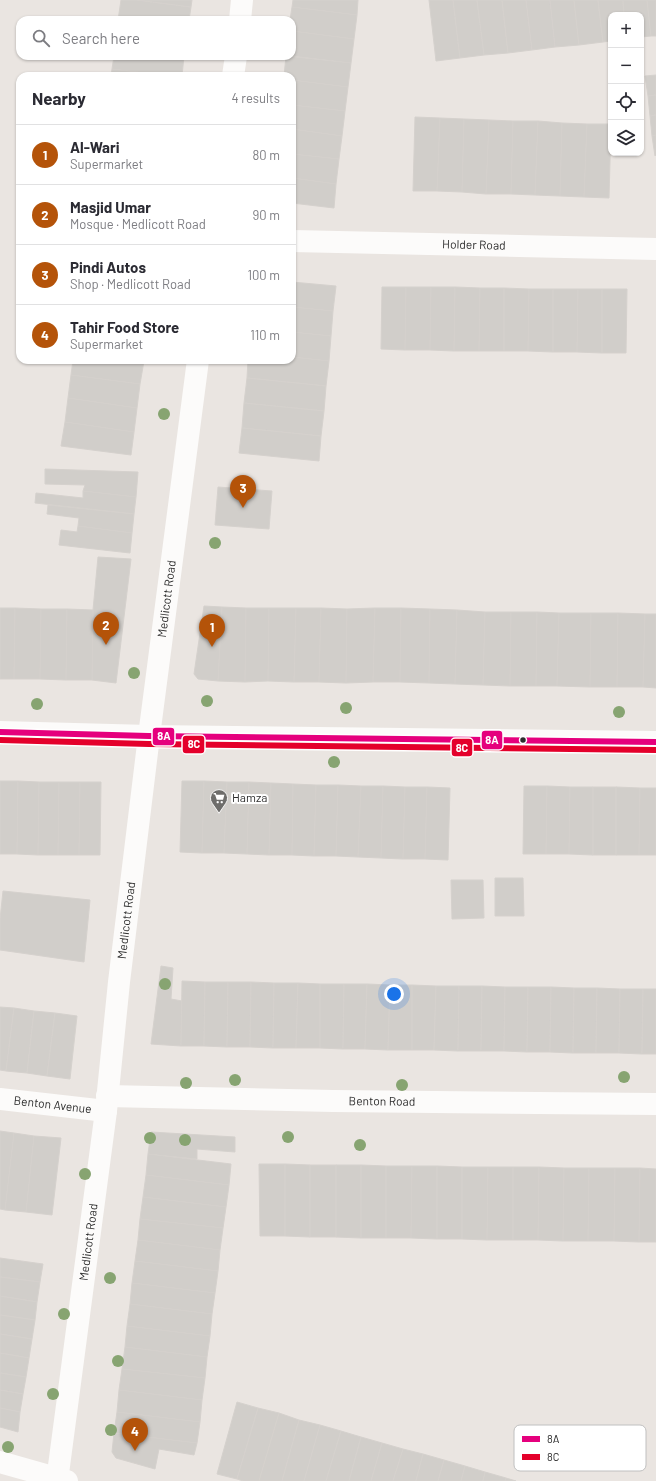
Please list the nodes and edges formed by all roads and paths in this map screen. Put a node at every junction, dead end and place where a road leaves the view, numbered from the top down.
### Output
1 (242, 0) edge
2 (240, 16) edge
3 (235, 60) edge
4 (234, 72) edge
5 (296, 241) edge
6 (656, 248) edge
7 (197, 364) edge
8 (0, 732) edge
9 (149, 736) junction
10 (656, 742) edge
11 (0, 1099) edge
12 (106, 1103) junction
13 (656, 1104) edge
14 (0, 1462) edge
15 (61, 1480) edge

1 - 2 street
3 - 4 street
5 - 6 street, Holder Road
7 - 9 street, Medlicott Road
8 - 9 street
9 - 10 street
9 - 12 street, Medlicott Road
11 - 12 street, Benton Avenue
12 - 13 street, Benton Road
12 - 15 street, Medlicott Road
14 - 15 street

